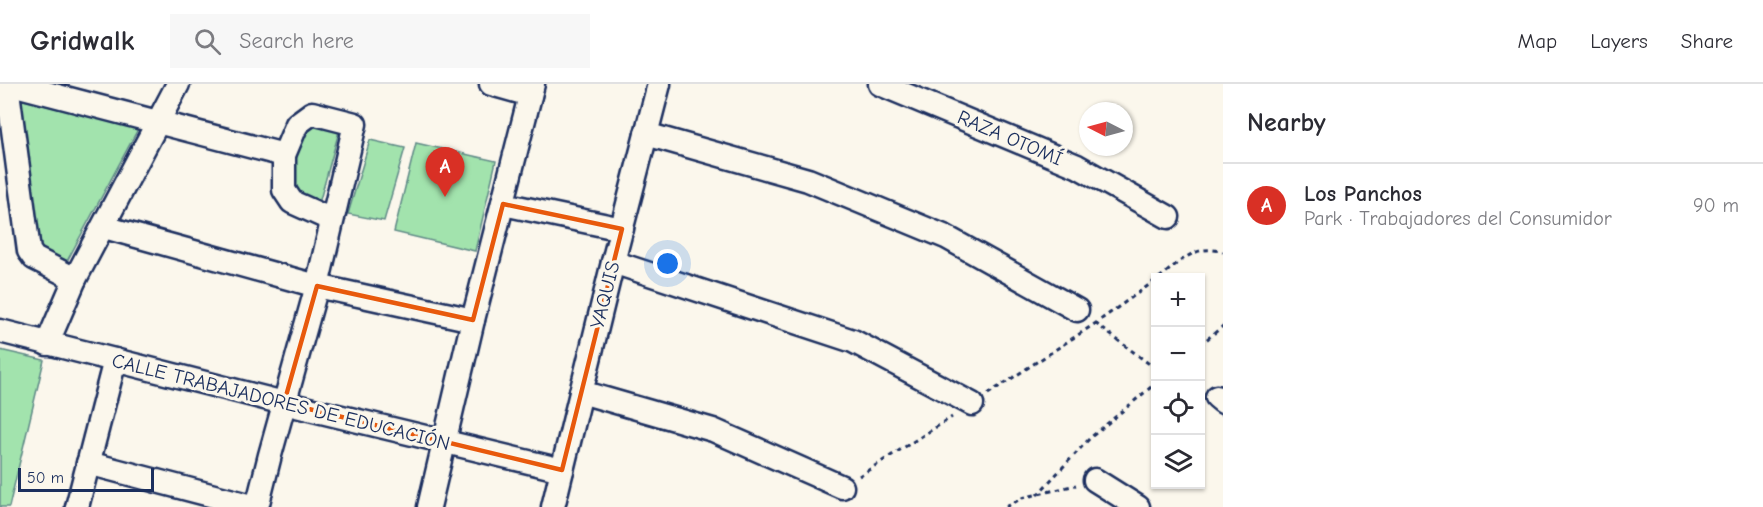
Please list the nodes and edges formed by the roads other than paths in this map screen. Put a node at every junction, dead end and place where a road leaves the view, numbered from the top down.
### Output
1 (7, 84) edge
2 (12, 84) edge
3 (178, 84) edge
4 (491, 84) edge
5 (659, 84) edge
6 (880, 84) edge
7 (531, 89) edge
8 (157, 122) junction
9 (646, 134) junction
10 (284, 155) junction
11 (503, 204) junction
12 (1168, 217) dead end
13 (332, 220) junction
14 (104, 227) junction
15 (622, 229) junction
16 (613, 262) junction
17 (75, 279) junction
18 (317, 286) junction
19 (1077, 310) road end
20 (473, 320) junction
21 (0, 331) edge
22 (47, 344) junction
23 (115, 360) junction
24 (581, 392) junction
25 (284, 403) junction
26 (972, 404) road end
27 (445, 443) junction
28 (88, 463) junction
29 (562, 470) junction
30 (1095, 480) road end
31 (842, 487) road end
32 (77, 507) edge
33 (257, 507) edge
34 (429, 507) edge
35 (553, 507) edge
36 (1138, 507) edge

1 - 17 street
2 - 8 street
3 - 8 street
4 - 7 street
5 - 9 street, YAQUIS
6 - 12 street, RAZA OTOMÍ
7 - 11 street
8 - 10 street
8 - 14 street
9 - 15 street, YAQUIS
9 - 19 street
10 - 13 street
10 - 13 street
11 - 15 street
11 - 20 street
13 - 18 street
14 - 17 street
14 - 18 street
15 - 16 street, YAQUIS
16 - 24 street, YAQUIS
16 - 26 street
17 - 22 street
18 - 20 street
18 - 25 street
20 - 27 street
21 - 22 street, CALLE TRABAJADORES DE EDUCACIÓN
22 - 23 street, CALLE TRABAJADORES DE EDUCACIÓN
23 - 25 street, CALLE TRABAJADORES DE EDUCACIÓN
23 - 28 street
24 - 29 street, YAQUIS
24 - 31 street
25 - 27 street, CALLE TRABAJADORES DE EDUCACIÓN
25 - 33 street
27 - 29 street, CALLE TRABAJADORES DE EDUCACIÓN
27 - 34 street
28 - 32 street
28 - 33 street
29 - 35 street, YAQUIS
30 - 36 street

